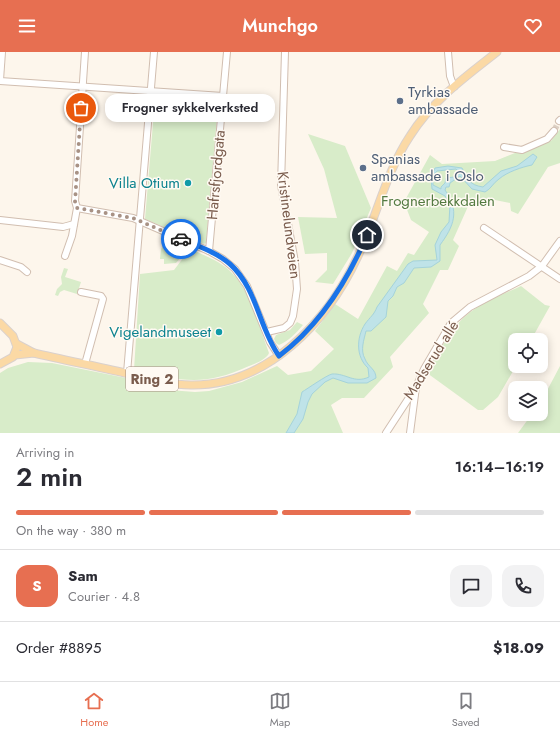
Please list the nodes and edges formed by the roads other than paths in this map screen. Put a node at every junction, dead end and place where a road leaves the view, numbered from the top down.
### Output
1 (2, 52) edge
2 (85, 52) edge
3 (154, 52) edge
4 (227, 52) edge
5 (285, 52) edge
6 (448, 52) edge
7 (497, 52) edge
8 (0, 80) edge
9 (83, 86) junction
10 (454, 87) junction
11 (151, 92) junction
12 (223, 96) junction
13 (554, 131) tunnel mouth
14 (504, 147) dead end
15 (77, 208) junction
16 (0, 220) edge
17 (140, 221) junction
18 (74, 224) junction
19 (484, 228) dead end
20 (560, 241) edge
21 (209, 251) junction
22 (65, 256) dead end
23 (0, 260) edge
24 (542, 266) junction
25 (28, 272) dead end
26 (560, 279) edge
27 (81, 292) dead end
28 (0, 323) edge
29 (267, 332) junction
30 (17, 344) junction
31 (34, 353) junction
32 (15, 354) junction
33 (279, 356) junction
34 (0, 364) edge
35 (85, 364) junction
36 (127, 374) junction
37 (416, 387) junction
38 (386, 433) edge
39 (410, 433) edge

1 - 8 street
2 - 9 street
3 - 11 street
4 - 12 street, Hafrsfjordgata
5 - 29 street, Kristinelundveien
6 - 10 street
7 - 10 main road, Ring 2
8 - 9 street
9 - 11 street
9 - 15 street
10 - 33 main road, Ring 2
11 - 12 street
11 - 17 street
12 - 21 street, Hafrsfjordgata
13 - 14 street
15 - 17 street
15 - 18 street
16 - 18 street
17 - 21 street
17 - 36 street
18 - 22 street
19 - 24 street
20 - 24 street, Madserud allé
21 - 29 street
23 - 25 street
24 - 26 street
24 - 37 street, Madserud allé
27 - 35 street
28 - 30 main road, Ring 2
29 - 33 street
30 - 31 main road, Ring 2
30 - 32 main road
31 - 32 main road, Ring 2
31 - 35 main road, Ring 2
32 - 34 main road
33 - 36 main road, Ring 2
35 - 36 main road, Ring 2
37 - 38 street, Madserud allé
37 - 39 street

